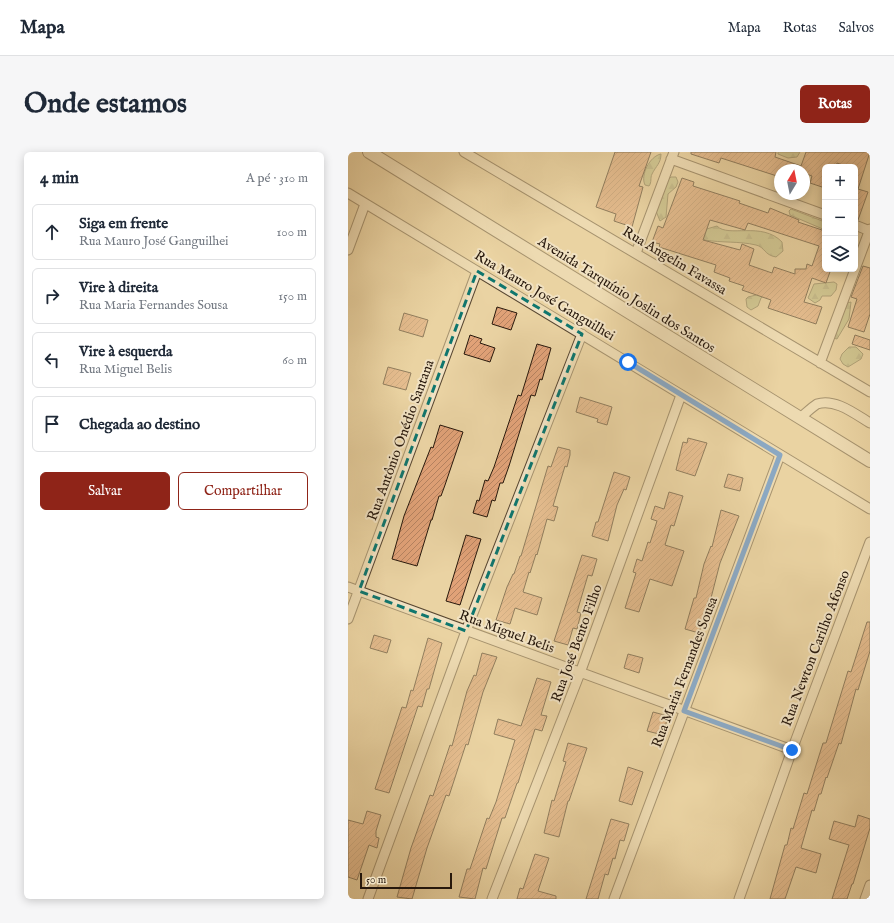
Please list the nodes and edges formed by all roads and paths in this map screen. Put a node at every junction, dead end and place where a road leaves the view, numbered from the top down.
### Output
1 (369, 152) edge
2 (464, 152) edge
3 (672, 155) edge
4 (348, 193) edge
5 (365, 204) junction
6 (822, 214) edge
7 (858, 226) edge
8 (870, 230) edge
9 (348, 250) edge
10 (636, 253) junction
11 (477, 271) junction
12 (582, 334) junction
13 (820, 363) junction
14 (870, 392) edge
15 (681, 395) junction
16 (800, 418) junction
17 (870, 422) edge
18 (780, 455) junction
19 (870, 461) edge
20 (870, 509) edge
21 (870, 542) edge
22 (348, 587) edge
23 (359, 591) junction
24 (348, 619) edge
25 (466, 631) junction
26 (580, 673) junction
27 (684, 711) junction
28 (792, 750) junction
29 (870, 885) edge
30 (368, 899) edge
31 (492, 899) edge
32 (614, 899) edge
33 (739, 899) edge
34 (865, 899) edge

1 - 16 street, Avenida Tarquínio Joslin dos Santos
2 - 10 street, Rua Angelin Favassa
3 - 6 street
3 - 10 street
4 - 5 street, Rua Mauro José Ganguilhei
5 - 9 street
5 - 11 street, Rua Mauro José Ganguilhei
7 - 8 street
8 - 13 street
10 - 13 street, Rua Angelin Favassa
11 - 12 street, Rua Mauro José Ganguilhei
11 - 23 street, Rua Antônio Onédio Santana
12 - 15 street, Rua Mauro José Ganguilhei
12 - 25 street
13 - 14 street, Rua Angelin Favassa
15 - 18 street, Rua Mauro José Ganguilhei
15 - 26 street, Rua José Bento Filho
16 - 17 street
16 - 19 street, Avenida Tarquínio Joslin dos Santos
18 - 20 street, Rua Mauro José Ganguilhei
18 - 27 street, Rua Maria Fernandes Sousa
21 - 28 street, Rua Newton Carilho Afonso
22 - 23 street, Rua Miguel Belis
23 - 24 street, Rua Antônio Onédio Santana
23 - 25 street, Rua Miguel Belis
25 - 26 street, Rua Miguel Belis
25 - 30 street
26 - 27 street, Rua Miguel Belis
26 - 31 street, Rua José Bento Filho
27 - 28 street, Rua Miguel Belis
27 - 32 street, Rua Maria Fernandes Sousa
28 - 33 street, Rua Newton Carilho Afonso
29 - 34 street

